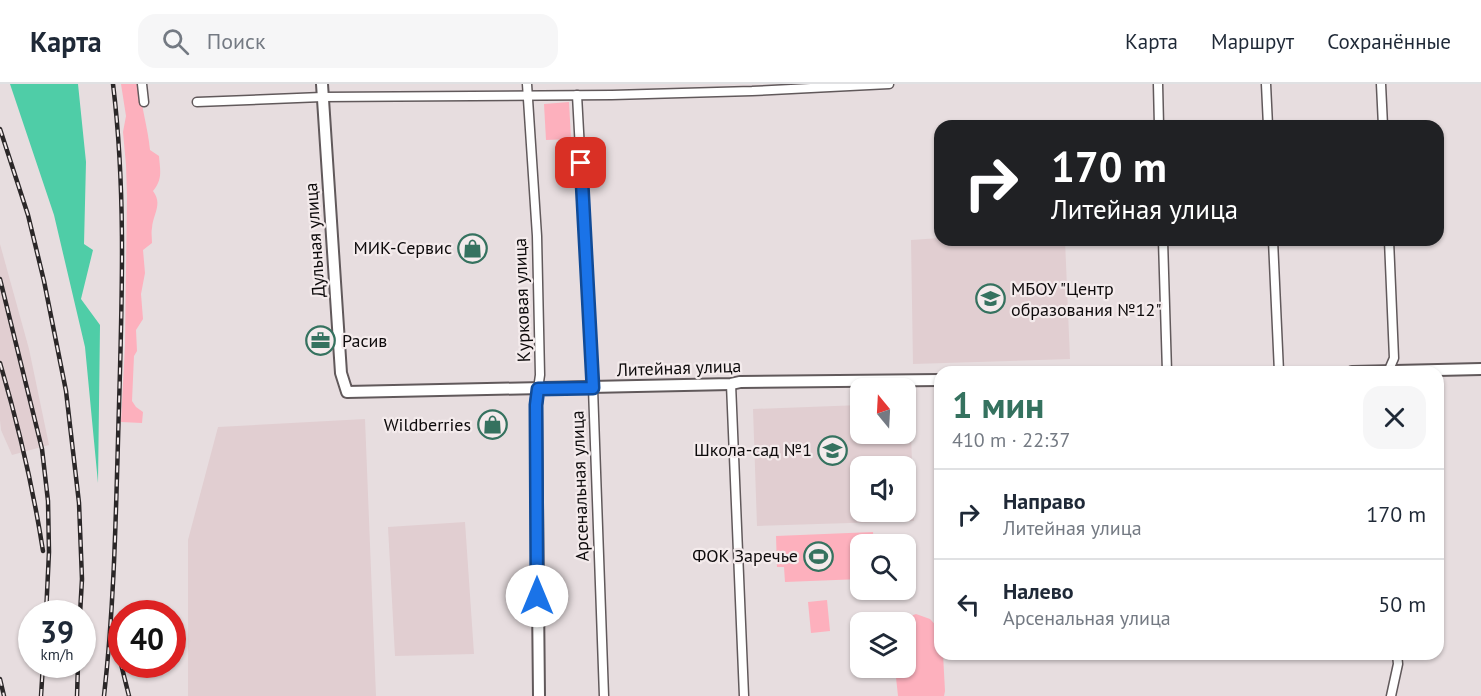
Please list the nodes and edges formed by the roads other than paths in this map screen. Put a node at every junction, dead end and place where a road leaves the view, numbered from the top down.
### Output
1 (142, 84) edge
2 (322, 84) edge
3 (527, 84) edge
4 (890, 84) edge
5 (1158, 84) edge
6 (1266, 84) edge
7 (1381, 84) edge
8 (734, 88) edge
9 (577, 95) junction
10 (528, 96) junction
11 (322, 97) junction
12 (144, 102) dead end
13 (197, 102) dead end
14 (1159, 120) edge
15 (1268, 120) edge
16 (1383, 120) edge
17 (1163, 246) edge
18 (1273, 246) edge
19 (1389, 246) edge
20 (1167, 366) edge
21 (1279, 366) edge
22 (1390, 366) edge
23 (1481, 369) edge
24 (1444, 370) edge
25 (934, 380) edge
26 (731, 384) junction
27 (593, 388) junction
28 (538, 389) junction
29 (347, 392) joint
30 (1398, 660) edge
31 (539, 696) edge
32 (604, 696) edge
33 (744, 696) edge
34 (1391, 696) edge

1 - 12 street
2 - 11 street, Дульная улица
3 - 10 street, Курковая улица
4 - 8 street
5 - 14 street
6 - 15 street
7 - 16 street
8 - 9 street
9 - 10 street
9 - 27 street, Арсенальная улица
10 - 11 street
10 - 28 street, Курковая улица
11 - 13 street
11 - 29 street, Дульная улица
17 - 20 street
18 - 21 street
19 - 22 street
23 - 24 street
25 - 26 street, Литейная улица
26 - 27 street, Литейная улица
26 - 33 street
27 - 28 street, Литейная улица
27 - 32 street, Арсенальная улица
28 - 29 street, Литейная улица
28 - 31 street, Курковая улица
30 - 34 street

